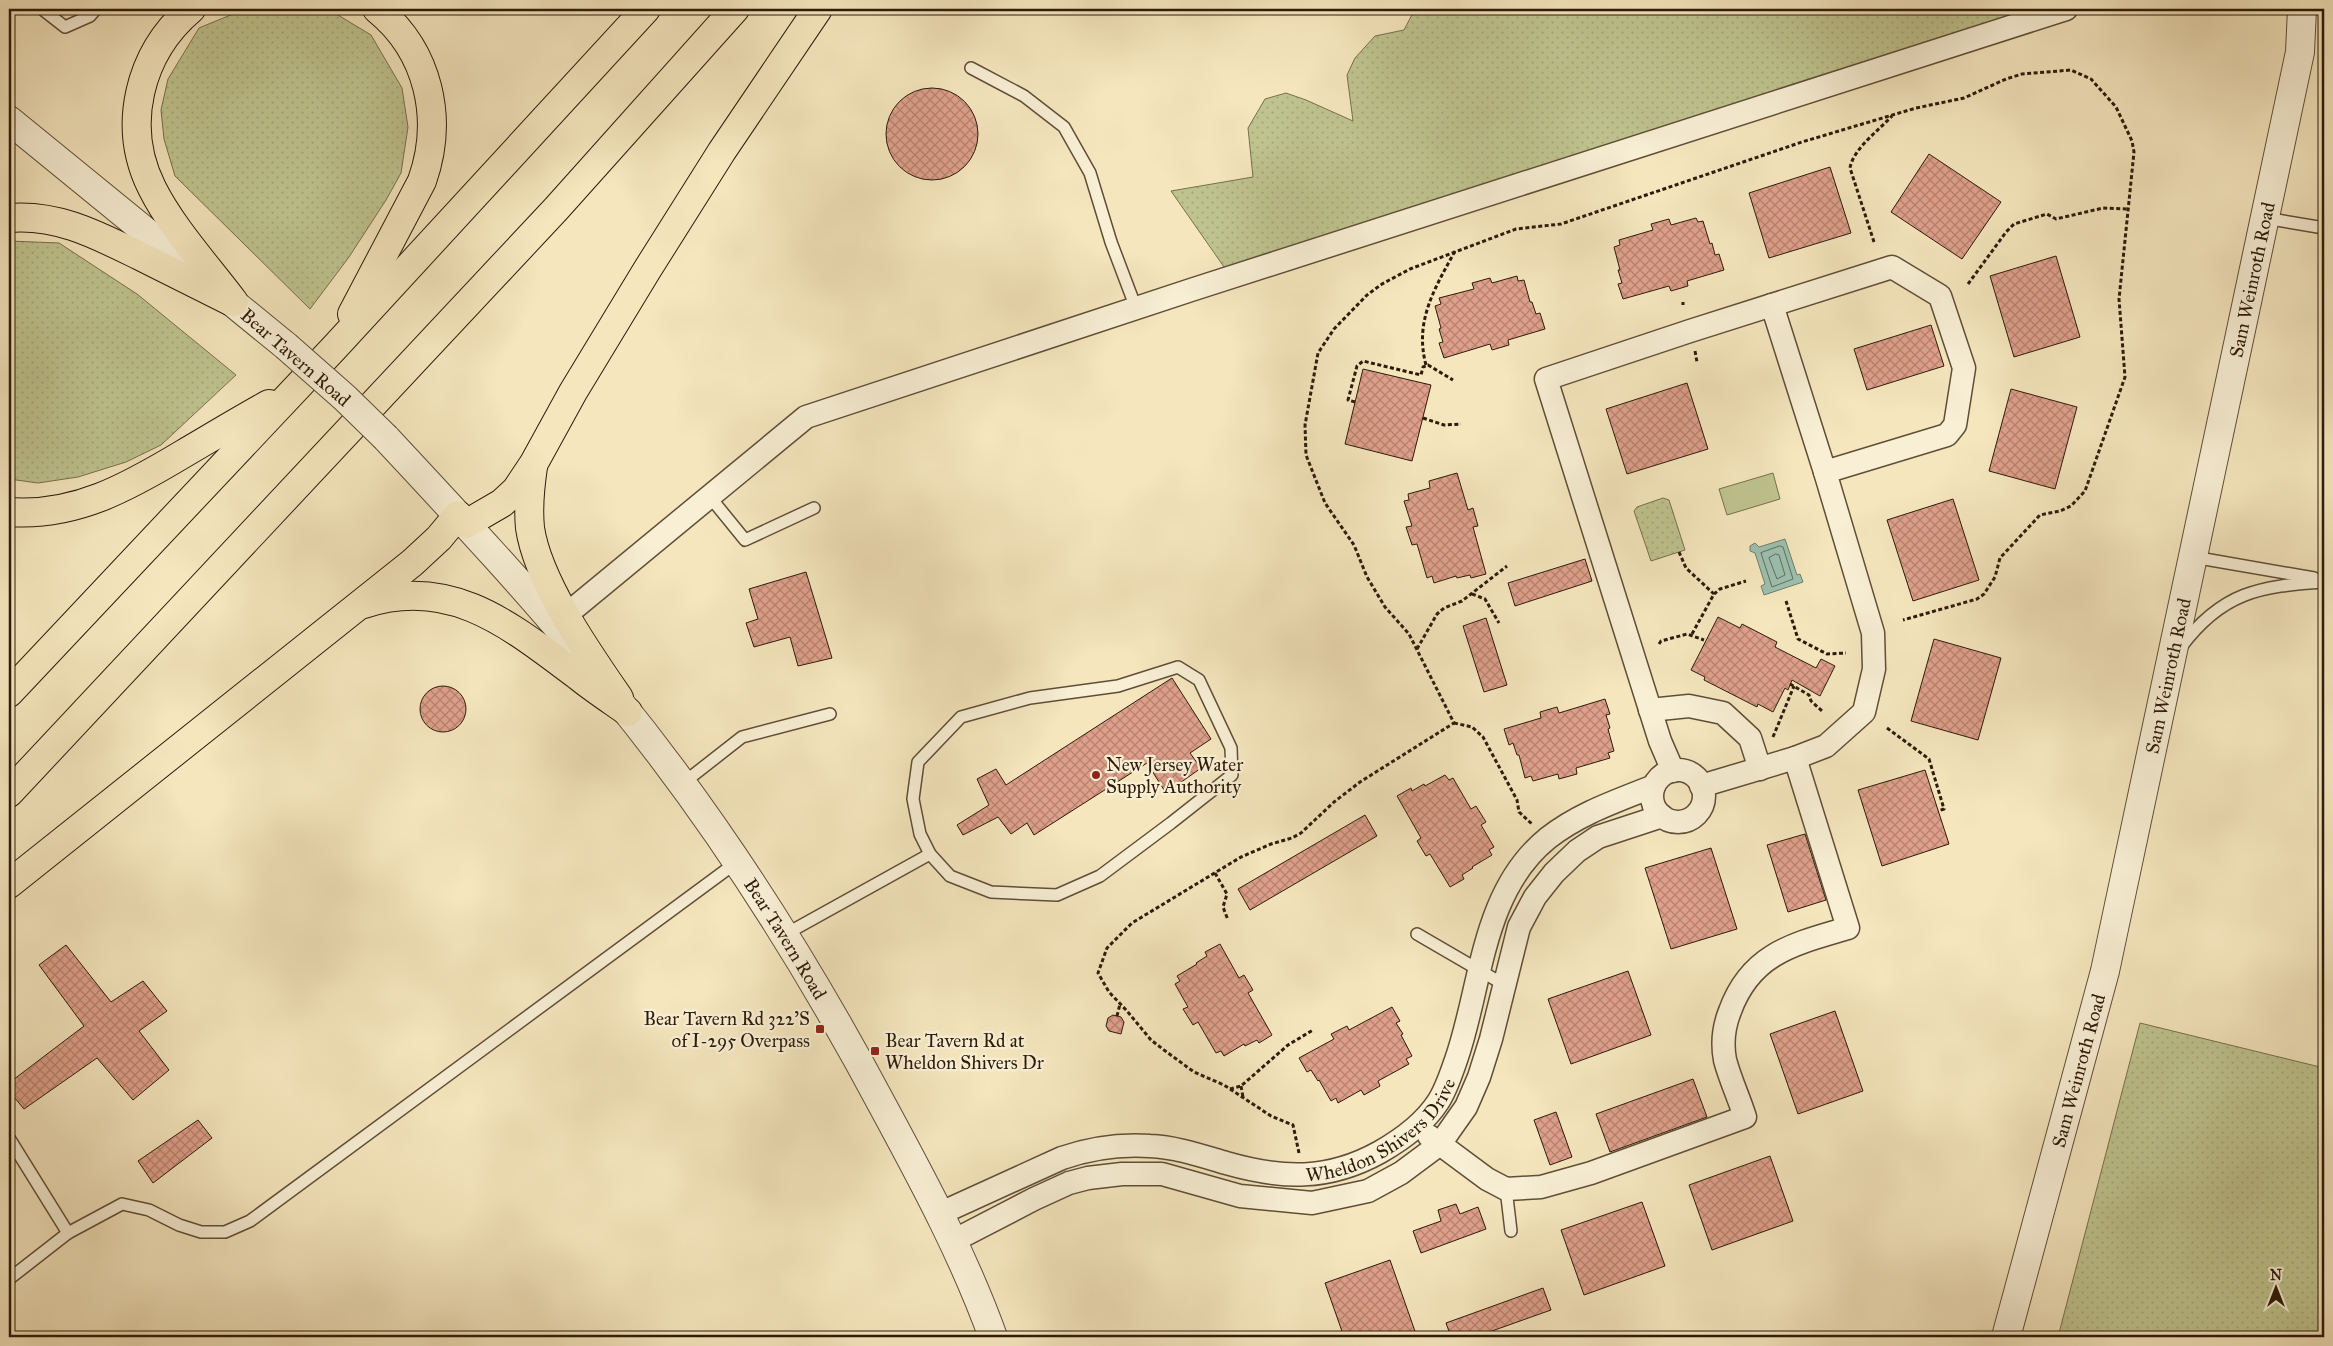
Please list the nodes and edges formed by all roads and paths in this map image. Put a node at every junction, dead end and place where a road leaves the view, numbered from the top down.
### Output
1 (42, 9) edge
2 (96, 9) edge
3 (191, 9) edge
4 (377, 9) edge
5 (646, 9) edge
6 (735, 9) edge
7 (818, 9) edge
8 (2066, 9) edge
9 (2302, 9) edge
10 (971, 68) dead end
11 (1893, 115) junction
12 (9, 120) edge
13 (2127, 209) junction
14 (9, 218) edge
15 (2265, 218) junction
16 (2324, 228) edge
17 (1874, 242) dead end
18 (1455, 251) junction
19 (1968, 284) dead end
20 (234, 302) junction
21 (1772, 305) junction
22 (1136, 308) junction
23 (335, 347) junction
24 (1426, 365) junction
25 (1453, 380) dead end
26 (298, 386) junction
27 (1355, 402) dead end
28 (1423, 418) dead end
29 (1461, 424) dead end
30 (534, 463) junction
31 (1825, 472) junction
32 (710, 497) junction
33 (814, 508) dead end
34 (9, 512) edge
35 (462, 519) junction
36 (1679, 552) dead end
37 (2193, 557) junction
38 (1507, 566) dead end
39 (1746, 581) dead end
40 (2324, 581) edge
41 (1472, 594) junction
42 (1714, 594) junction
43 (1786, 601) dead end
44 (352, 610) junction
45 (560, 620) junction
46 (1904, 620) dead end
47 (1499, 622) dead end
48 (1692, 634) junction
49 (1704, 640) dead end
50 (1659, 644) dead end
51 (1417, 649) junction
52 (1846, 653) dead end
53 (2170, 663) junction
54 (9, 693) edge
55 (1650, 710) junction
56 (1822, 711) dead end
57 (628, 712) junction
58 (830, 714) dead end
59 (1454, 723) junction
60 (1887, 728) dead end
61 (1772, 740) dead end
62 (1795, 758) junction
63 (1760, 769) junction
64 (1673, 771) junction
65 (682, 784) junction
66 (1654, 786) junction
67 (1701, 786) junction
68 (9, 793) edge
69 (1938, 811) dead end
70 (1662, 816) junction
71 (1536, 828) dead end
72 (930, 854) junction
73 (737, 862) junction
74 (1215, 873) junction
75 (9, 884) edge
76 (1228, 920) dead end
77 (1417, 934) dead end
78 (784, 935) junction
79 (1480, 971) junction
80 (1503, 984) junction
81 (1121, 1004) junction
82 (1117, 1016) dead end
83 (1313, 1030) dead end
84 (1241, 1086) junction
85 (1230, 1089) junction
86 (1243, 1097) junction
87 (1416, 1126) junction
88 (9, 1138) edge
89 (1440, 1144) junction
90 (1300, 1159) dead end
91 (1506, 1189) junction
92 (939, 1214) junction
93 (1511, 1231) dead end
94 (68, 1233) junction
95 (953, 1241) junction
96 (9, 1280) edge
97 (993, 1337) edge
98 (2006, 1337) edge

1 - 2 lane
3 - 20 highway
4 - 23 highway
5 - 23 highway
6 - 68 highway
7 - 30 highway
8 - 22 street
9 - 15 street, Sam Weinroth Road
10 - 22 lane
11 - 13 path
11 - 17 path
11 - 18 path
12 - 20 street, Bear Tavern Road
13 - 19 path
13 - 46 path
14 - 20 highway
15 - 16 lane
15 - 37 street, Sam Weinroth Road
18 - 24 path
18 - 51 path
20 - 35 street, Bear Tavern Road, bridge
21 - 31 street
21 - 31 street
21 - 55 street
22 - 32 street
23 - 26 highway
24 - 25 path
24 - 27 path
26 - 34 highway
26 - 54 highway
28 - 29 path
30 - 35 highway
30 - 45 highway
31 - 62 street
32 - 33 lane
32 - 45 street
35 - 44 highway
35 - 45 street, Bear Tavern Road
36 - 42 path
37 - 40 lane
37 - 53 street, Sam Weinroth Road
38 - 41 path
39 - 42 path
40 - 53 lane
41 - 47 path
41 - 51 path
42 - 48 path
43 - 52 path
44 - 57 highway
44 - 75 highway
45 - 57 highway
48 - 49 path
48 - 50 path
51 - 59 path
53 - 98 street, Sam Weinroth Road
55 - 63 street
55 - 64 street
56 - 61 path
57 - 65 street, Bear Tavern Road
58 - 65 lane
59 - 71 path
59 - 74 path
60 - 69 path
62 - 63 street
62 - 91 street
63 - 67 street
64 - 66 street
64 - 67 street
65 - 73 street, Bear Tavern Road
66 - 70 street
66 - 79 street, Wheldon Shivers Drive
67 - 70 street
70 - 80 street, Wheldon Shivers Drive
72 - 72 lane
72 - 78 lane
73 - 78 street, Bear Tavern Road
73 - 94 lane
74 - 76 path
74 - 81 path
77 - 79 lane
78 - 92 street, Bear Tavern Road
79 - 80 lane
79 - 87 street, Wheldon Shivers Drive
80 - 89 street, Wheldon Shivers Drive
81 - 82 path
81 - 85 path
83 - 84 path
84 - 85 path
84 - 86 path
85 - 86 path
86 - 90 path
87 - 89 street
87 - 92 street, Wheldon Shivers Drive
88 - 94 lane
89 - 91 street
89 - 95 street, Wheldon Shivers Drive
91 - 93 lane
92 - 95 street, Bear Tavern Road
94 - 96 lane
95 - 97 street, Bear Tavern Road

